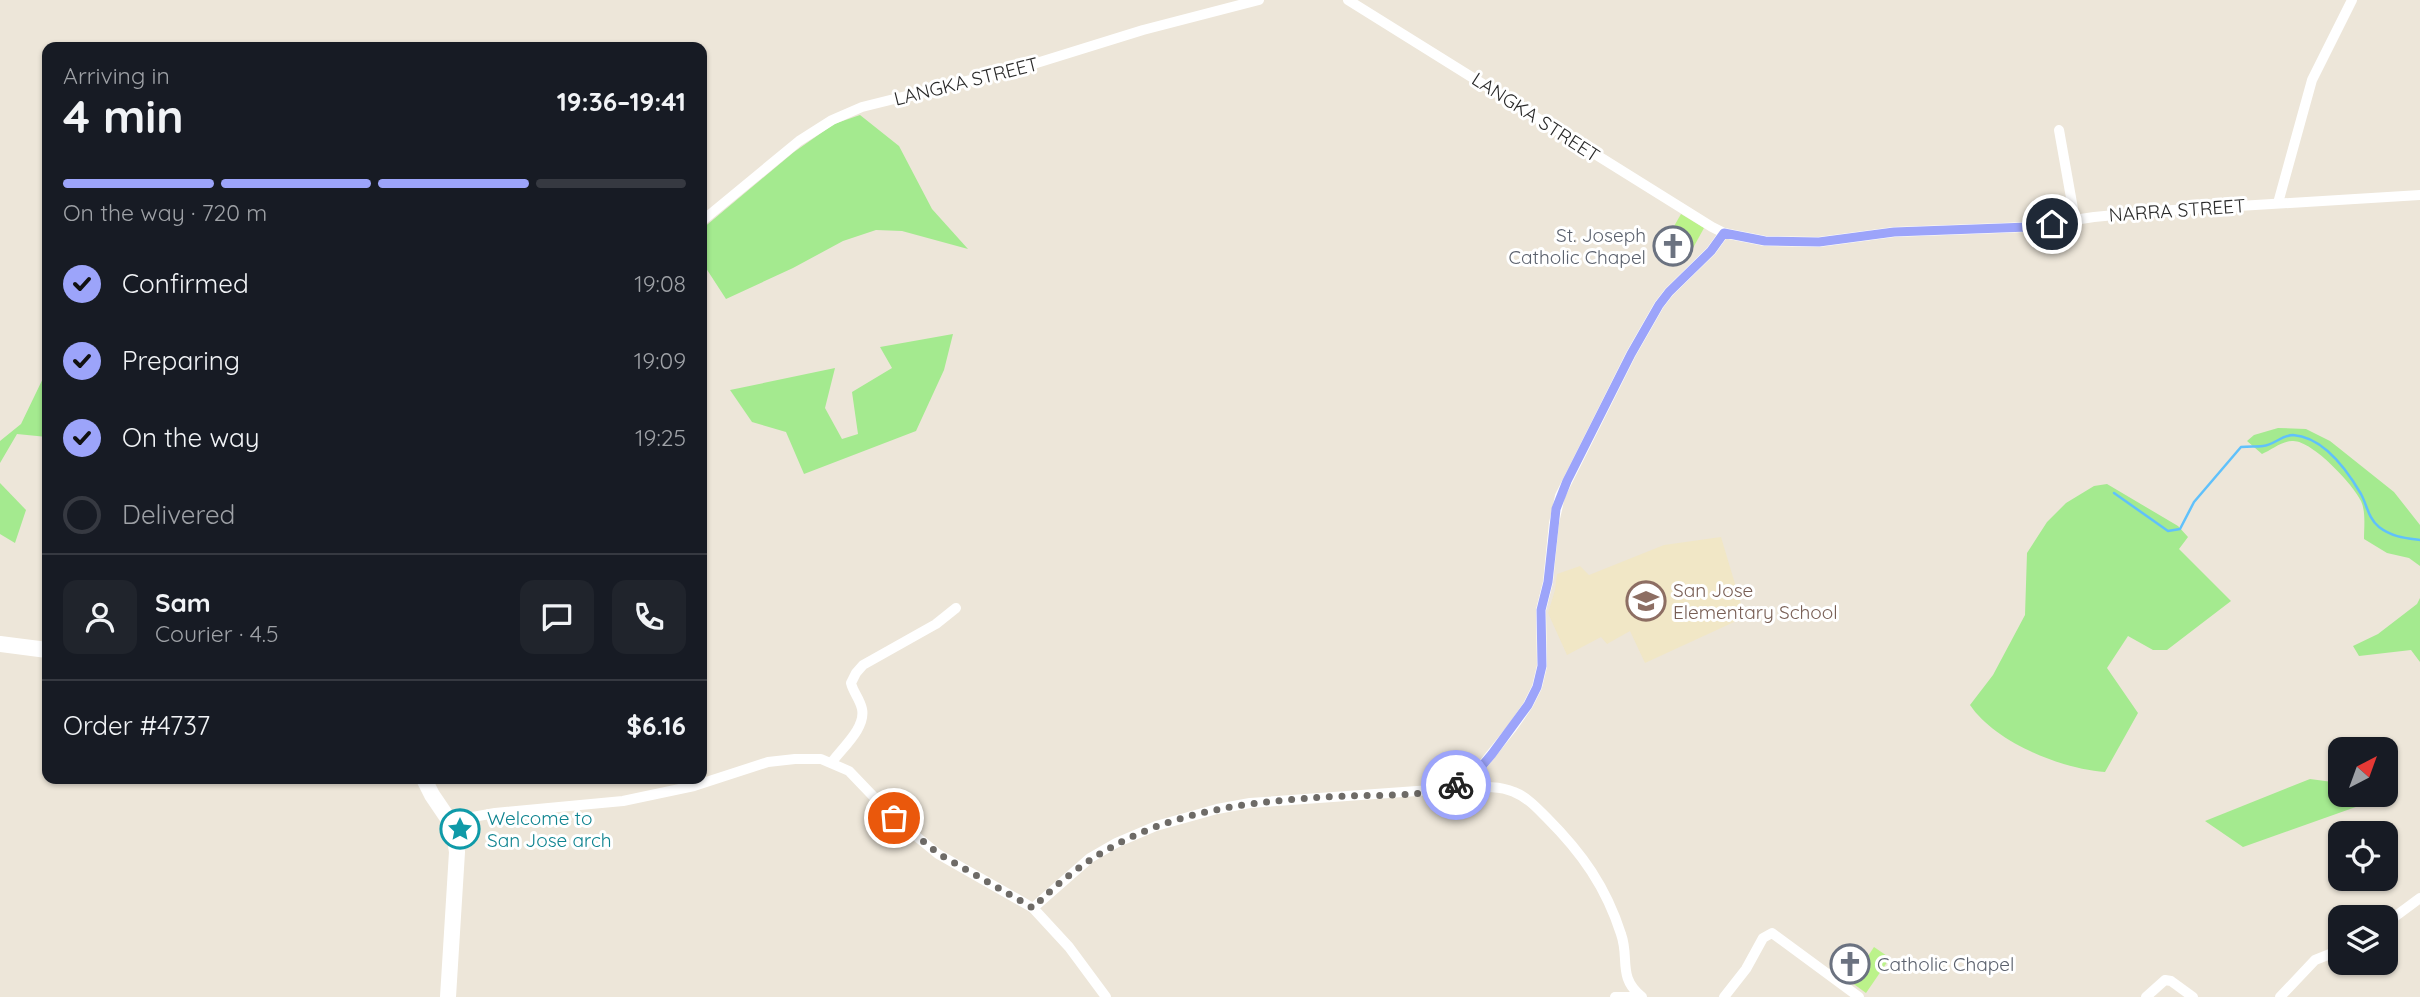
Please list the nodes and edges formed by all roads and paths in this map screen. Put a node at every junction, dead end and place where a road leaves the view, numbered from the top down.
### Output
1 (1259, 0) edge
2 (1348, 0) edge
3 (2352, 0) edge
4 (2059, 130) dead end
5 (2420, 195) edge
6 (2278, 203) junction
7 (707, 217) edge
8 (2076, 220) junction
9 (1724, 233) junction
10 (956, 608) dead end
11 (0, 644) edge
12 (42, 649) edge
13 (832, 762) junction
14 (1484, 764) junction
15 (707, 782) edge
16 (427, 784) edge
17 (700, 784) edge
18 (1492, 786) junction
19 (1445, 789) junction
20 (453, 826) junction
21 (2420, 898) edge
22 (1033, 908) junction
23 (2398, 914) edge
24 (2328, 955) edge
25 (448, 997) edge
26 (1106, 997) edge
27 (1615, 997) edge
28 (1636, 997) edge
29 (1642, 997) edge
30 (1724, 997) edge
31 (1859, 997) edge
32 (2146, 997) edge
33 (2193, 997) edge
34 (2280, 997) edge

1 - 7 street, LANGKA STREET
2 - 9 street, LANGKA STREET
3 - 6 street
4 - 8 street
5 - 6 street, NARRA STREET
6 - 8 street, NARRA STREET
8 - 9 street, NARRA STREET
9 - 14 street
10 - 13 street
11 - 12 street
13 - 15 street
13 - 22 street
14 - 18 street
14 - 19 street
16 - 20 street
17 - 20 street
18 - 19 street
18 - 29 street
19 - 22 street
20 - 25 street
21 - 23 street
22 - 26 street
24 - 34 street
27 - 28 street
30 - 31 street
32 - 33 street

